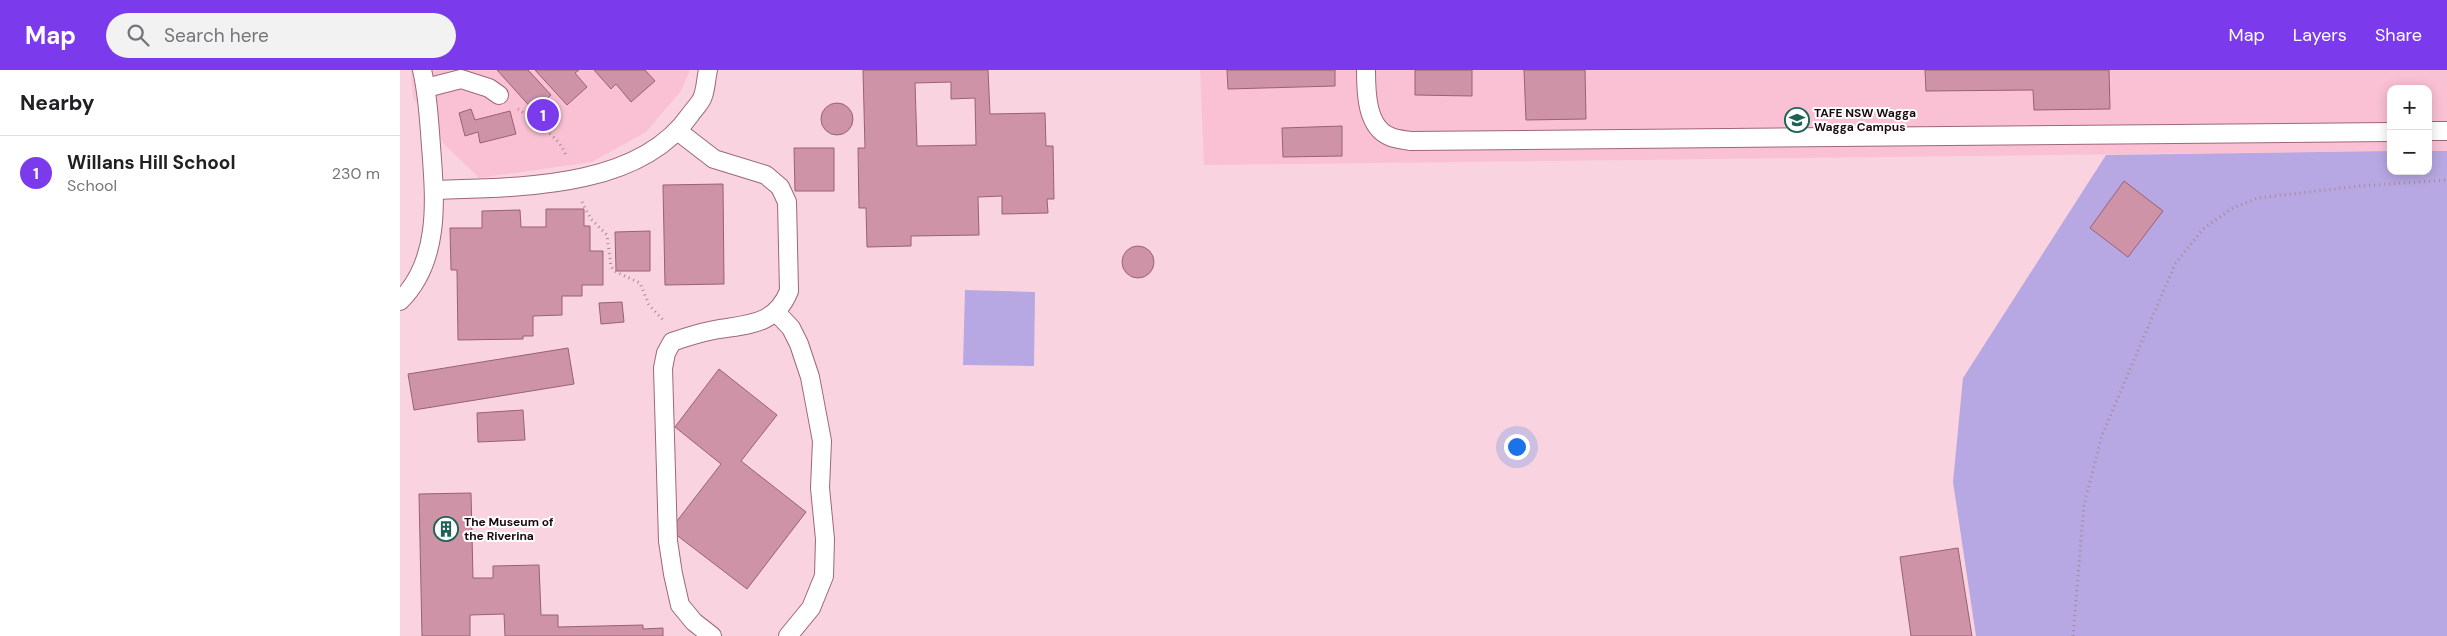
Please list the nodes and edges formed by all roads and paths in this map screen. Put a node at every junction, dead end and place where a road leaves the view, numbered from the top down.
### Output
1 (422, 70) edge
2 (708, 70) edge
3 (1366, 70) edge
4 (426, 88) junction
5 (499, 95) joint
6 (2432, 131) edge
7 (2447, 131) edge
8 (679, 132) junction
9 (2387, 132) edge
10 (574, 178) junction
11 (2447, 180) edge
12 (434, 190) junction
13 (400, 301) edge
14 (776, 312) junction
15 (681, 338) junction
16 (712, 636) edge
17 (788, 636) edge
18 (2073, 636) edge

1 - 4 lane
2 - 8 lane
3 - 9 lane
4 - 5 lane
4 - 12 lane
5 - 10 path
6 - 7 lane
8 - 10 lane
8 - 14 lane
10 - 12 lane
10 - 15 path
11 - 18 path
12 - 13 lane
14 - 15 lane
14 - 17 lane
15 - 16 lane

